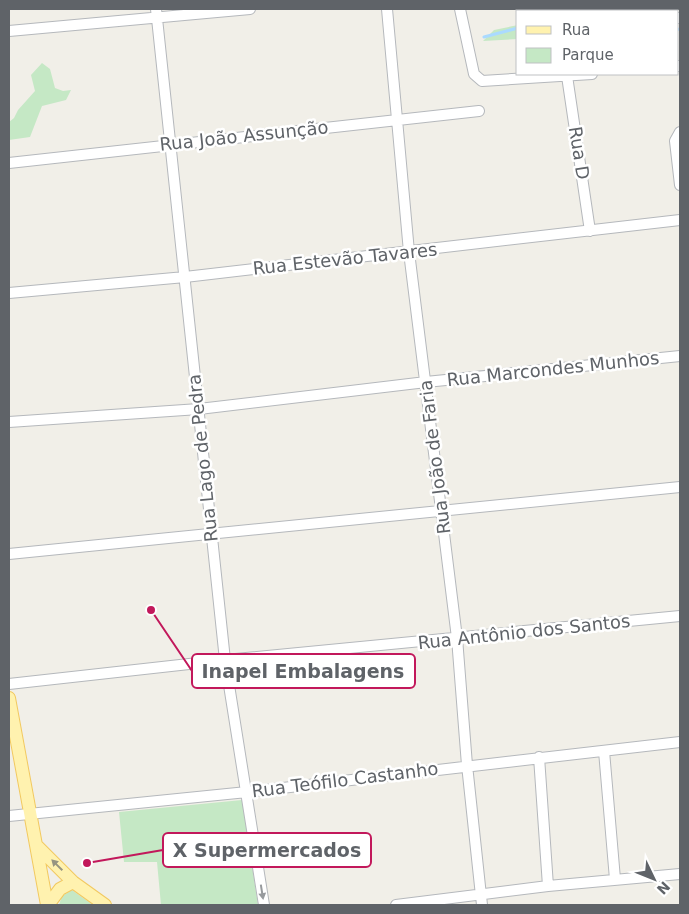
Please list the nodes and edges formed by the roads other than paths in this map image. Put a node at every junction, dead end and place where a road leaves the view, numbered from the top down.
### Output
1 (250, 9) edge
2 (388, 9) edge
3 (460, 9) edge
4 (156, 13) edge
5 (9, 31) edge
6 (580, 75) edge
7 (567, 76) junction
8 (479, 111) dead end
9 (398, 119) junction
10 (680, 132) edge
11 (170, 144) junction
12 (9, 163) edge
13 (680, 185) edge
14 (680, 220) edge
15 (590, 231) junction
16 (409, 252) junction
17 (185, 277) junction
18 (9, 293) edge
19 (680, 356) edge
20 (426, 382) junction
21 (199, 409) junction
22 (9, 422) edge
23 (680, 487) edge
24 (440, 510) junction
25 (210, 533) junction
26 (9, 554) edge
27 (680, 616) edge
28 (457, 638) junction
29 (225, 660) junction
30 (9, 684) edge
31 (9, 698) edge
32 (680, 742) edge
33 (604, 751) junction
34 (539, 757) junction
35 (467, 765) junction
36 (247, 792) junction
37 (29, 813) junction
38 (9, 816) edge
39 (37, 846) junction
40 (680, 874) edge
41 (615, 879) junction
42 (74, 882) junction
43 (548, 886) junction
44 (481, 900) edge
45 (48, 905) edge
46 (105, 905) edge
47 (264, 905) edge
48 (396, 905) edge

1 - 4 street
2 - 9 street, Rua João de Faria
3 - 7 street
4 - 5 street
4 - 11 street, Rua Lago de Pedra
6 - 7 street
7 - 15 street, Rua D
8 - 9 street, Rua João Assunção
9 - 11 street, Rua João Assunção
9 - 16 street, Rua João de Faria
10 - 13 street
11 - 12 street, Rua João Assunção
11 - 17 street, Rua Lago de Pedra
14 - 15 street, Rua Estevão Tavares
15 - 16 street, Rua Estevão Tavares
16 - 17 street, Rua Estevão Tavares
16 - 20 street, Rua João de Faria
17 - 18 street, Rua Estevão Tavares
17 - 21 street, Rua Lago de Pedra
19 - 20 street, Rua Marcondes Munhos
20 - 21 street, Rua Marcondes Munhos
20 - 24 street, Rua João de Faria
21 - 22 street, Rua Marcondes Munhos
21 - 25 street, Rua Lago de Pedra
23 - 24 street
24 - 25 street
24 - 28 street, Rua João de Faria
25 - 26 street
25 - 29 street, Rua Lago de Pedra
27 - 28 street, Rua Antônio dos Santos
28 - 29 street, Rua Antônio dos Santos
28 - 35 street, Rua João de Faria
29 - 30 street, Rua Antônio dos Santos
29 - 36 street, Rua Lago de Pedra
31 - 37 main road
32 - 33 street, Rua Teófilo Castanho
33 - 34 street, Rua Teófilo Castanho
33 - 41 street
34 - 35 street, Rua Teófilo Castanho
34 - 43 street
35 - 36 street, Rua Teófilo Castanho
35 - 44 street, Rua João de Faria
36 - 37 street, Rua Teófilo Castanho
36 -> 47 street, Rua Lago de Pedra
37 - 38 street, Rua Teófilo Castanho
37 - 39 main road
42 -> 39 main road
39 - 45 main road
40 - 41 street
41 - 43 street
42 - 45 main road
42 - 46 main road
43 - 44 street
44 - 48 street

